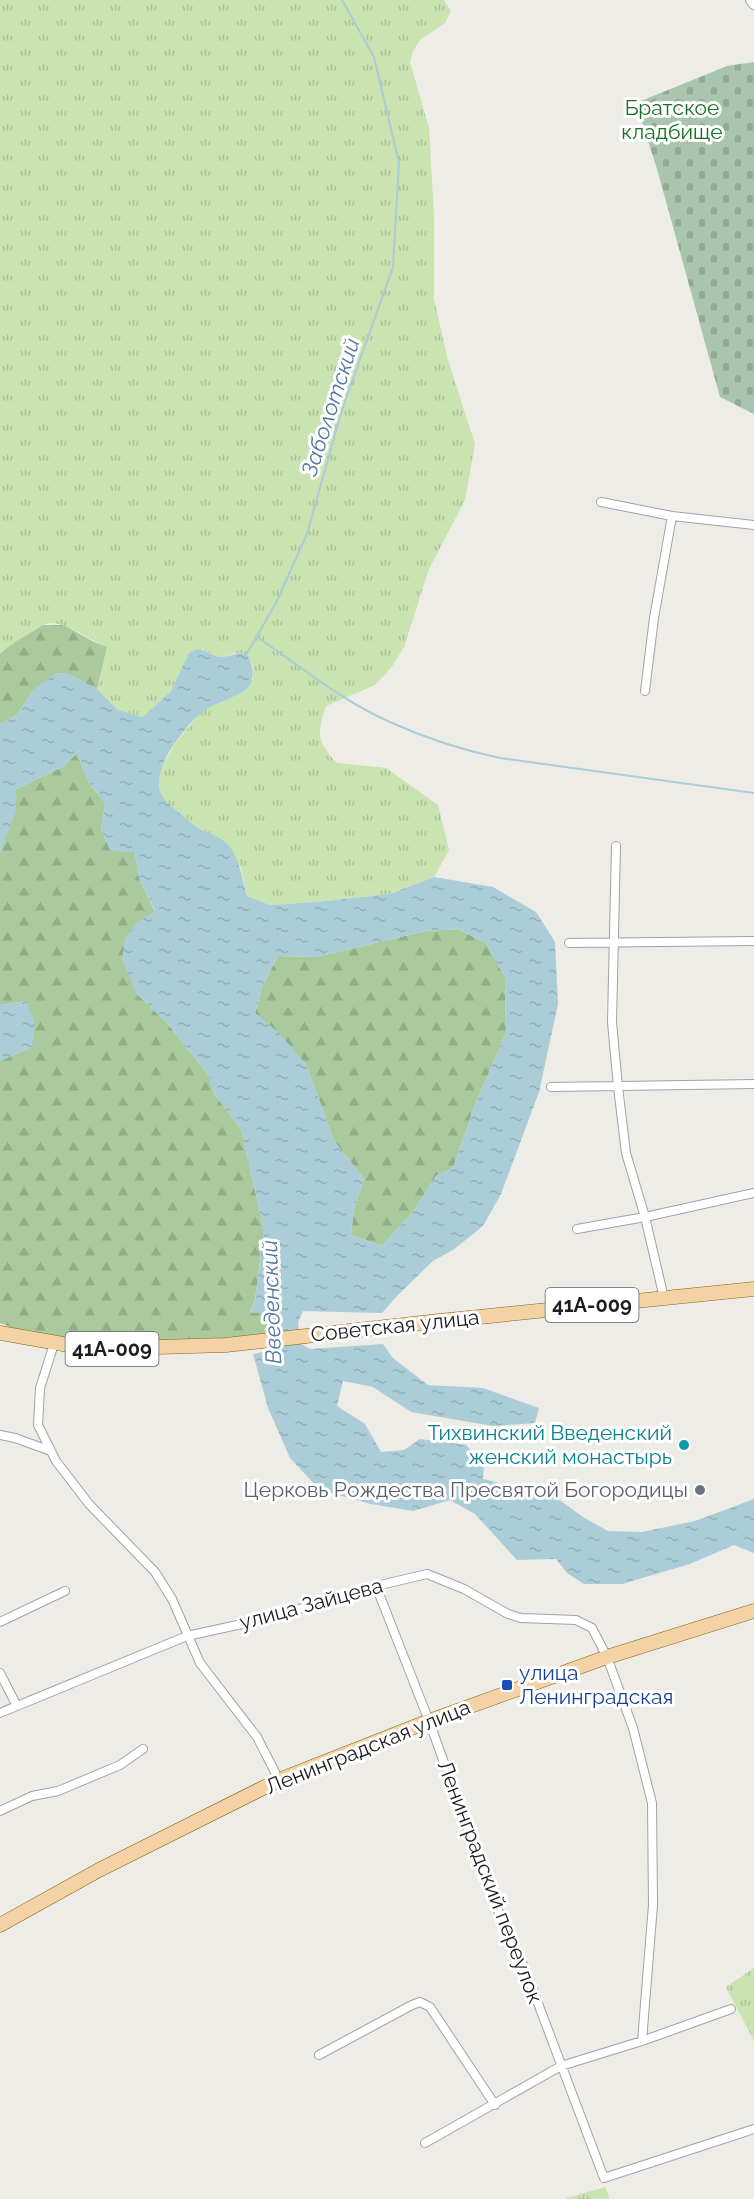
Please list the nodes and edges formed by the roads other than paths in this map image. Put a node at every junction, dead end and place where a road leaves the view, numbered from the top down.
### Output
1 (752, 0) edge
2 (754, 4) edge
3 (601, 502) dead end
4 (672, 516) junction
5 (754, 525) edge
6 (645, 691) dead end
7 (616, 846) dead end
8 (754, 941) edge
9 (613, 942) junction
10 (569, 943) dead end
11 (754, 1084) edge
12 (551, 1087) dead end
13 (618, 1087) junction
14 (754, 1193) edge
15 (645, 1217) junction
16 (576, 1229) dead end
17 (754, 1289) edge
18 (663, 1298) junction
19 (0, 1333) edge
20 (54, 1344) junction
21 (0, 1435) edge
22 (51, 1450) junction
23 (376, 1586) junction
24 (65, 1591) dead end
25 (754, 1611) edge
26 (0, 1622) edge
27 (188, 1636) junction
28 (607, 1657) junction
29 (0, 1673) edge
30 (17, 1706) junction
31 (0, 1713) edge
32 (429, 1721) junction
33 (143, 1749) dead end
34 (279, 1780) junction
35 (0, 1811) edge
36 (0, 1925) edge
37 (731, 2009) dead end
38 (642, 2041) junction
39 (319, 2055) dead end
40 (561, 2066) junction
41 (495, 2104) junction
42 (754, 2129) edge
43 (425, 2143) dead end

1 - 2 street
3 - 4 street
4 - 5 street
4 - 6 street
7 - 9 street
8 - 9 street
9 - 10 street
9 - 13 street
11 - 13 street
12 - 13 street
13 - 15 street
14 - 15 street
15 - 16 street
15 - 18 street
17 - 18 main road, Советская улица / 41А-009
18 - 20 main road, Советская улица / 41А-009
19 - 20 main road, Советская улица / 41А-009
20 - 22 street
21 - 22 street
22 - 27 street
23 - 27 street, улица Зайцева
23 - 28 street, улица Зайцева
23 - 32 street, Ленинградский переулок
24 - 26 street
25 - 28 main road, Ленинградская улица
27 - 30 street, улица Зайцева
27 - 34 street
28 - 32 main road, Ленинградская улица
28 - 38 street, улица Зайцева
29 - 30 street
30 - 31 street, улица Зайцева
32 - 34 main road, Ленинградская улица
32 - 40 street, Ленинградский переулок
33 - 35 street
34 - 36 main road, Ленинградская улица
37 - 38 street
38 - 40 street
39 - 41 street
40 - 41 street
40 - 42 street, Ленинградский переулок
41 - 43 street

